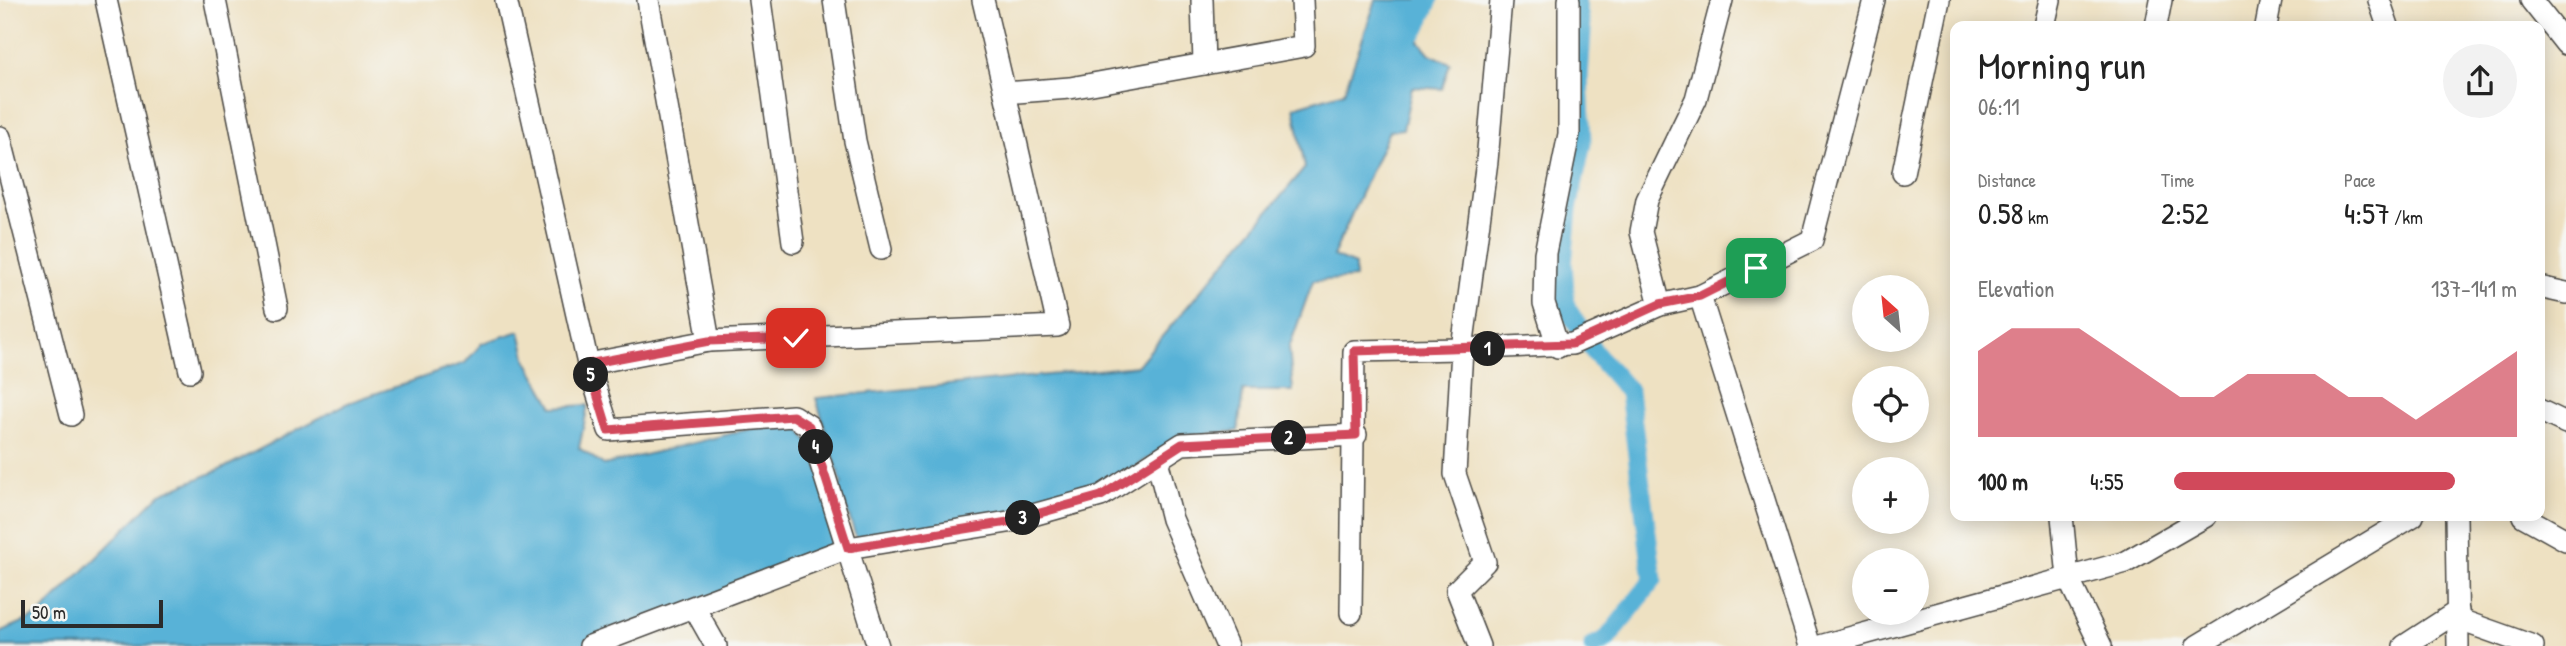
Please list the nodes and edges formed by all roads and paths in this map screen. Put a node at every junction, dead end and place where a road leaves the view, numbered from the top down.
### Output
1 (106, 0) edge
2 (215, 0) edge
3 (506, 0) edge
4 (648, 0) edge
5 (760, 0) edge
6 (834, 0) edge
7 (983, 0) edge
8 (1202, 0) edge
9 (1302, 0) edge
10 (1501, 0) edge
11 (1569, 0) edge
12 (1723, 0) edge
13 (1874, 0) edge
14 (1938, 0) edge
15 (2050, 0) edge
16 (2161, 0) edge
17 (2272, 0) edge
18 (2378, 0) edge
19 (2531, 0) edge
20 (2045, 21) edge
21 (2157, 21) edge
22 (2267, 21) edge
23 (2373, 21) edge
24 (2386, 21) edge
25 (2566, 44) edge
26 (1204, 64) junction
27 (1005, 93) junction
28 (0, 137) edge
29 (1903, 173) dead end
30 (793, 242) dead end
31 (881, 249) dead end
32 (2545, 289) edge
33 (2565, 294) edge
34 (1700, 296) junction
35 (1660, 304) junction
36 (277, 308) dead end
37 (709, 341) junction
38 (1574, 342) junction
39 (1462, 349) junction
40 (588, 364) junction
41 (190, 371) dead end
42 (2545, 413) edge
43 (71, 415) dead end
44 (2566, 424) edge
45 (1356, 435) junction
46 (1157, 460) junction
47 (2062, 521) edge
48 (2197, 521) edge
49 (2405, 521) edge
50 (2456, 521) edge
51 (2532, 521) edge
52 (2566, 540) edge
53 (846, 544) junction
54 (2068, 578) junction
55 (695, 608) junction
56 (1351, 613) dead end
57 (2457, 615) junction
58 (871, 644) edge
59 (2094, 644) edge
60 (590, 646) edge
61 (716, 646) edge
62 (1227, 646) edge
63 (1479, 646) edge
64 (1810, 646) edge
65 (1820, 646) edge
66 (2197, 646) edge
67 (2404, 646) edge
68 (2458, 646) edge
69 (2533, 646) edge

1 - 41 street
2 - 36 street
3 - 40 street
4 - 37 street
5 - 30 street
6 - 31 street
7 - 27 street
8 - 26 street
9 - 26 street
10 - 39 street
11 - 38 street
12 - 35 street
13 - 34 street
14 - 29 street
15 - 20 street
16 - 21 street
17 - 22 street
18 - 23 street
18 - 24 street
19 - 25 street
26 - 27 street
27 - 37 street
28 - 43 street
32 - 33 street
34 - 35 street
34 - 64 street
35 - 38 street
37 - 40 street
38 - 39 street
39 - 45 street
39 - 63 street
40 - 53 street
42 - 44 street
45 - 46 street
45 - 56 street
46 - 53 street
46 - 62 street
47 - 54 street
48 - 54 street
49 - 66 street
50 - 57 street
51 - 52 street
53 - 55 street
53 - 58 street
54 - 59 street
54 - 65 street
55 - 60 street
55 - 61 street
57 - 67 street
57 - 68 street
57 - 69 street

